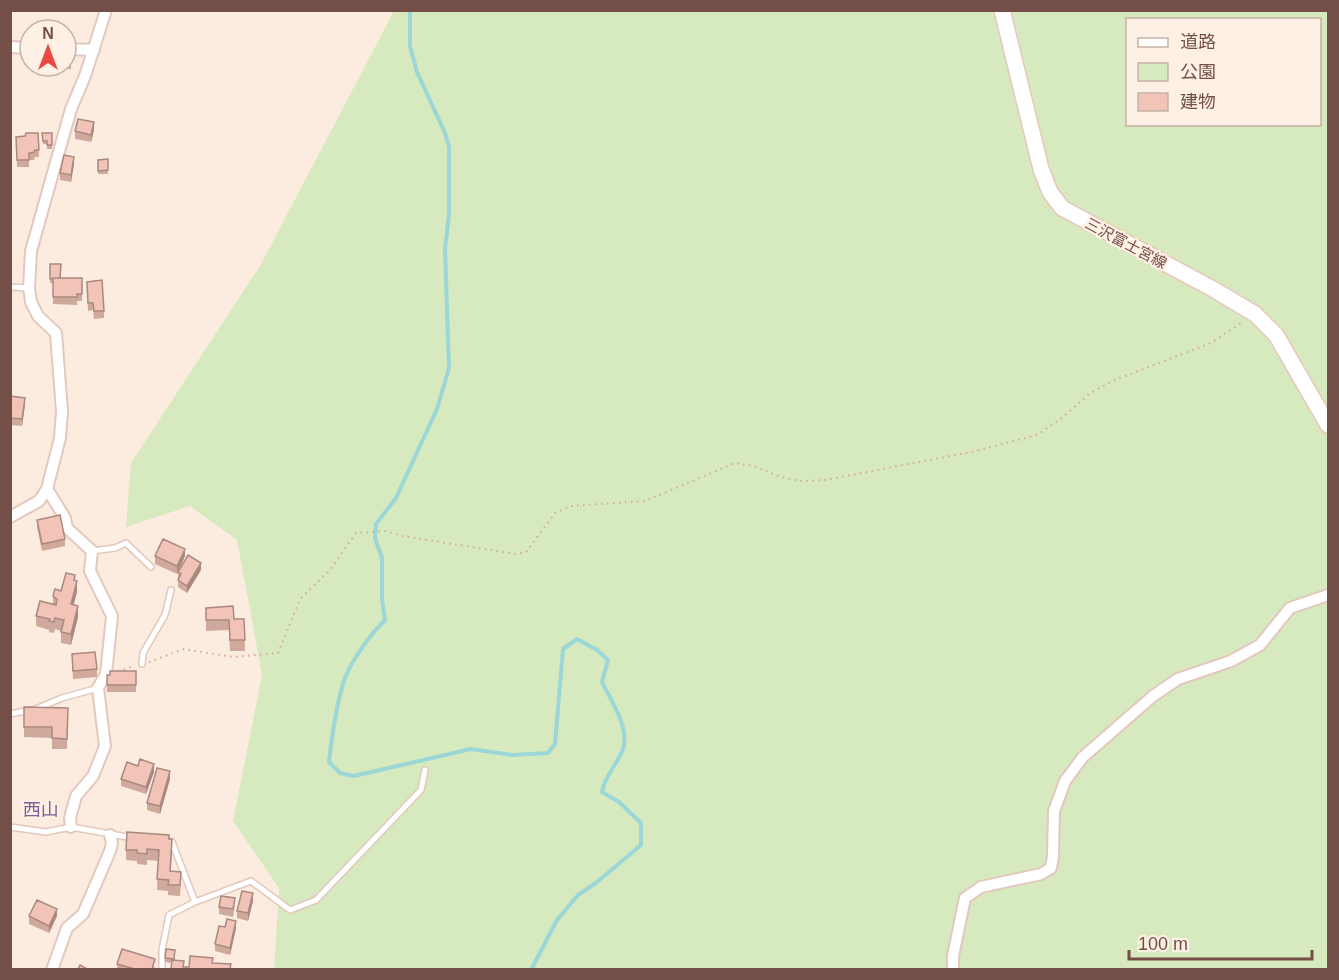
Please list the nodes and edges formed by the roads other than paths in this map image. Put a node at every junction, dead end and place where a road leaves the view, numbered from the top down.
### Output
1 (106, 10) edge
2 (1002, 10) edge
3 (78, 49) edge
4 (93, 50) junction
5 (10, 287) edge
6 (29, 288) junction
7 (1329, 425) edge
8 (47, 489) junction
9 (10, 517) edge
10 (92, 551) junction
11 (151, 567) dead end
12 (171, 590) dead end
13 (1329, 595) edge
14 (142, 664) road end
15 (98, 688) junction
16 (10, 714) edge
17 (425, 770) dead end
18 (10, 827) edge
19 (71, 827) junction
20 (110, 835) junction
21 (141, 838) edge
22 (162, 841) edge
23 (195, 902) junction
24 (52, 969) edge
25 (162, 969) edge
26 (953, 969) edge

1 - 4 street
2 - 7 main road, 三沢富士宮線
3 - 4 street
4 - 6 street
5 - 6 lane
6 - 8 street
8 - 9 street
8 - 10 street
10 - 11 lane
10 - 15 street
12 - 14 lane
13 - 26 street
15 - 16 lane
15 - 19 street
17 - 23 lane
18 - 19 lane
19 - 20 lane
20 - 21 lane
20 - 24 street
22 - 23 lane
23 - 25 lane

